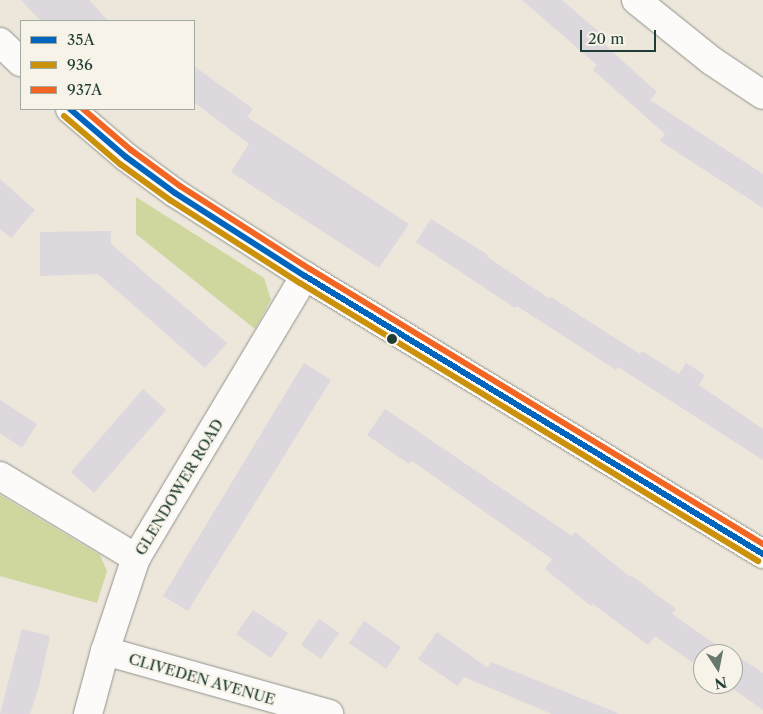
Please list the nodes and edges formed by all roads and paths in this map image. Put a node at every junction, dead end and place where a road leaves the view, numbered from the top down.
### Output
1 (636, 0) edge
2 (0, 42) edge
3 (20, 61) edge
4 (763, 95) edge
5 (71, 110) edge
6 (305, 276) junction
7 (0, 476) edge
8 (763, 554) edge
9 (136, 558) junction
10 (105, 651) junction
11 (88, 714) edge
12 (329, 714) edge

1 - 4 street
2 - 3 street
5 - 6 street
6 - 8 street
6 - 9 street, GLENDOWER ROAD
7 - 9 street
9 - 10 street, GLENDOWER ROAD
10 - 11 street, GLENDOWER ROAD
10 - 12 street, CLIVEDEN AVENUE

